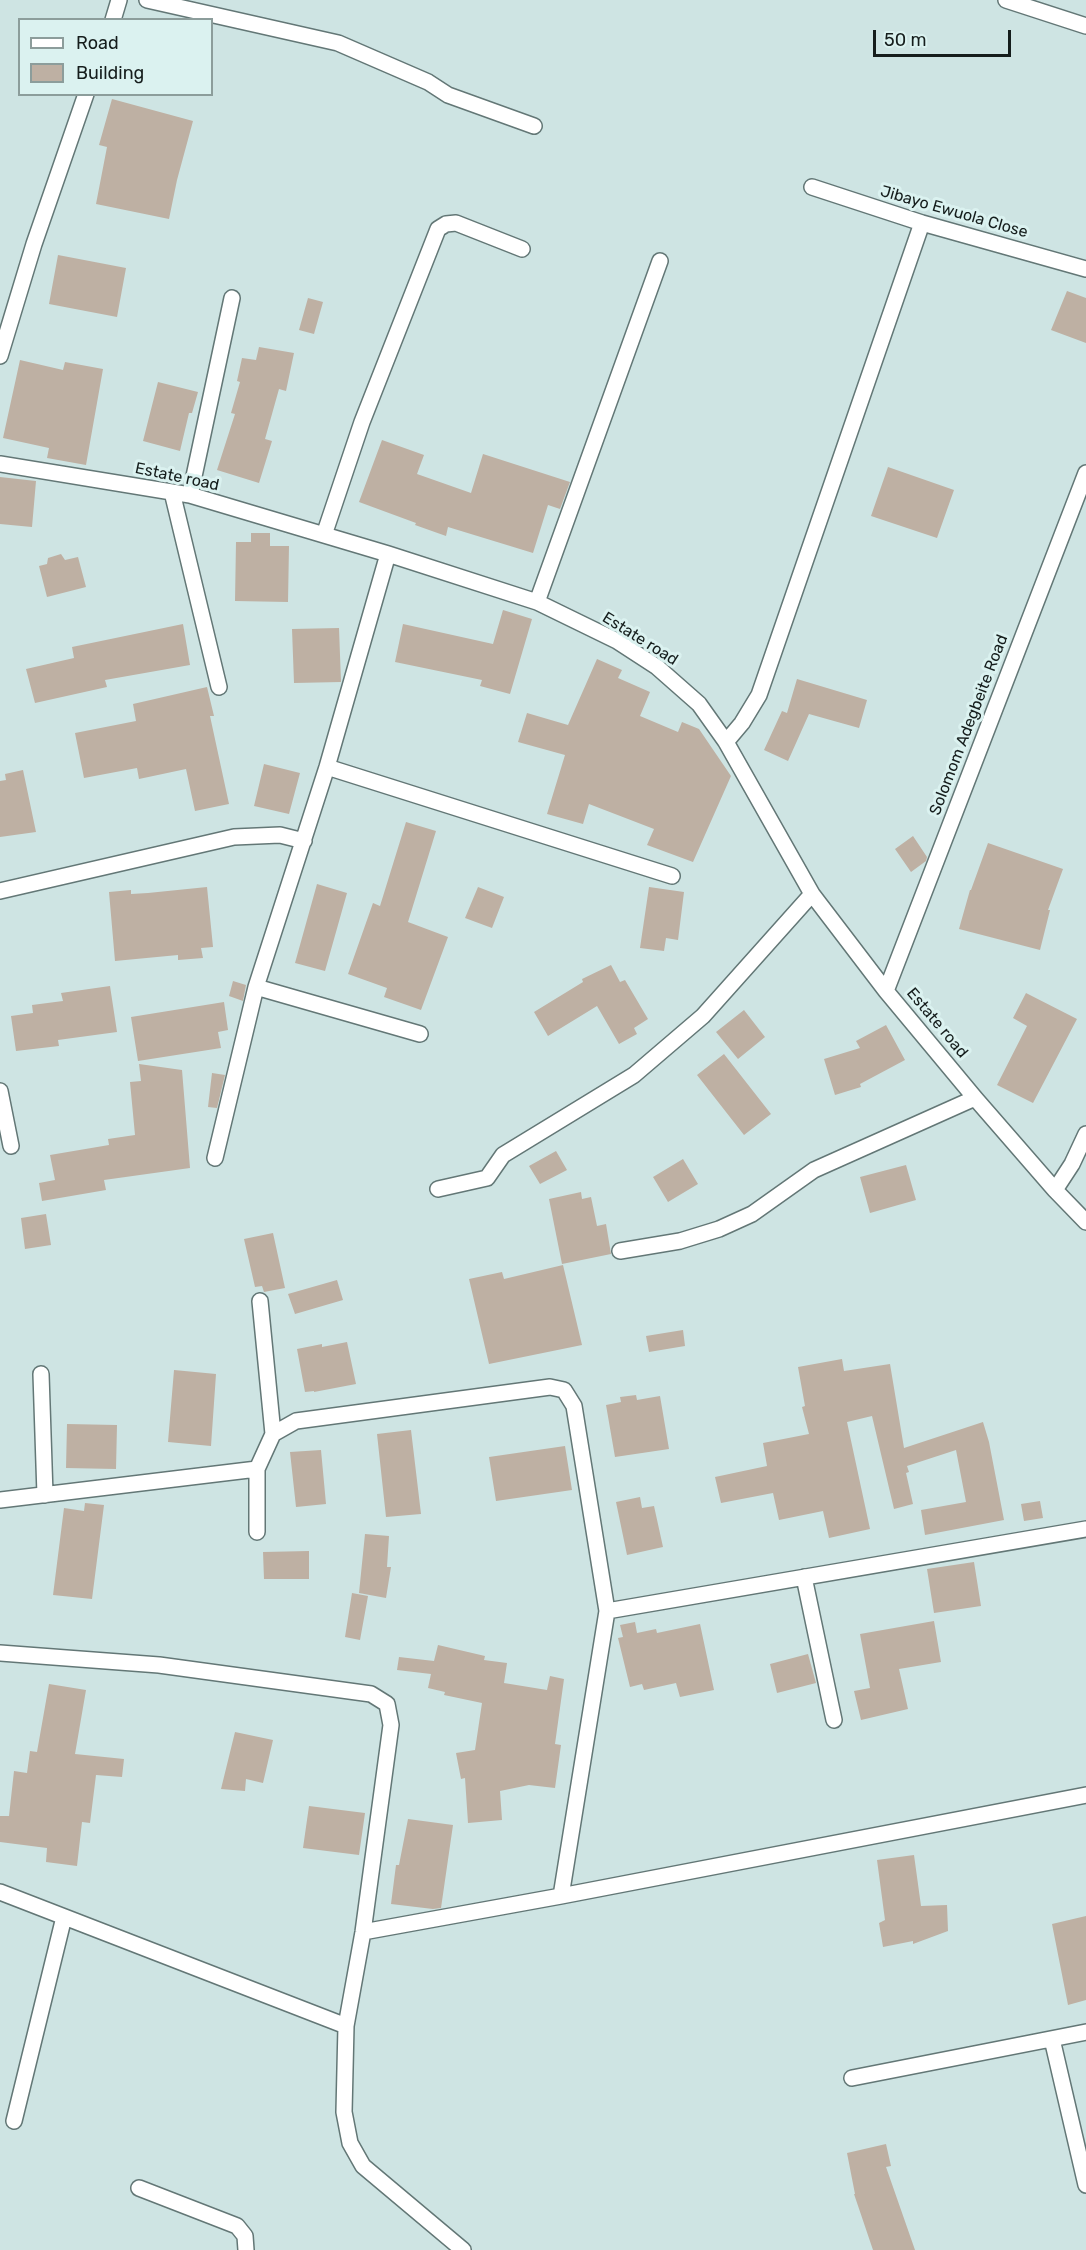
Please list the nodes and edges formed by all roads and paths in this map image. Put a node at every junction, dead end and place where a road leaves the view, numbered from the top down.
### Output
1 (119, 0) edge
2 (147, 0) edge
3 (1005, 0) edge
4 (114, 18) edge
5 (1086, 26) edge
6 (85, 96) edge
7 (534, 126) dead end
8 (812, 187) dead end
9 (922, 223) junction
10 (522, 249) dead end
11 (660, 261) dead end
12 (1086, 269) edge
13 (232, 298) dead end
14 (0, 356) edge
15 (0, 464) edge
16 (1086, 473) edge
17 (172, 492) junction
18 (190, 495) junction
19 (324, 535) junction
20 (388, 554) junction
21 (537, 602) junction
22 (219, 687) dead end
23 (726, 742) junction
24 (327, 767) junction
25 (304, 841) junction
26 (672, 876) dead end
27 (0, 891) edge
28 (812, 894) junction
29 (256, 987) junction
30 (886, 991) junction
31 (420, 1034) dead end
32 (0, 1091) edge
33 (975, 1098) junction
34 (1086, 1134) edge
35 (11, 1146) dead end
36 (215, 1158) dead end
37 (438, 1189) dead end
38 (1055, 1190) junction
39 (1086, 1222) edge
40 (620, 1251) dead end
41 (260, 1301) dead end
42 (41, 1374) dead end
43 (273, 1434) junction
44 (257, 1469) junction
45 (45, 1495) junction
46 (0, 1500) edge
47 (1086, 1529) edge
48 (257, 1532) dead end
49 (804, 1577) junction
50 (607, 1611) junction
51 (0, 1653) edge
52 (834, 1720) dead end
53 (1086, 1795) edge
54 (0, 1892) edge
55 (561, 1896) junction
56 (64, 1917) junction
57 (363, 1932) junction
58 (346, 2026) junction
59 (1086, 2032) edge
60 (1052, 2039) junction
61 (852, 2078) dead end
62 (15, 2121) dead end
63 (1086, 2185) edge
64 (139, 2188) dead end
65 (246, 2250) edge
66 (463, 2250) edge

1 - 4 street
2 - 7 street
3 - 5 street
6 - 14 street
8 - 9 street, Jibayo Ewuola Close
9 - 12 street, Jibayo Ewuola Close
9 - 23 street
10 - 19 street
11 - 21 street
13 - 18 street
15 - 17 street, Estate road
16 - 30 street, Solomom Adegbeite Road
17 - 18 street, Estate road
17 - 22 street
18 - 19 street, Estate road
19 - 20 street, Estate road
20 - 21 street, Estate road
20 - 24 street
21 - 23 street, Estate road
23 - 28 street, Estate road
24 - 25 street
24 - 26 street
25 - 27 street
25 - 29 street
28 - 30 street, Estate road
28 - 37 street
29 - 31 street
29 - 36 street
30 - 33 street, Estate road
32 - 35 street
33 - 38 street, Estate road
33 - 40 street
34 - 38 street
38 - 39 street, Estate road
41 - 43 street
42 - 45 street
43 - 44 street
43 - 50 street
44 - 45 street
44 - 48 street
45 - 46 street
47 - 49 street
49 - 50 street
49 - 52 street
50 - 55 street
51 - 57 street
53 - 55 street
54 - 56 street
55 - 57 street
56 - 58 street
56 - 62 street
57 - 58 street
58 - 66 street
59 - 60 street
60 - 61 street
60 - 63 street
64 - 65 street

